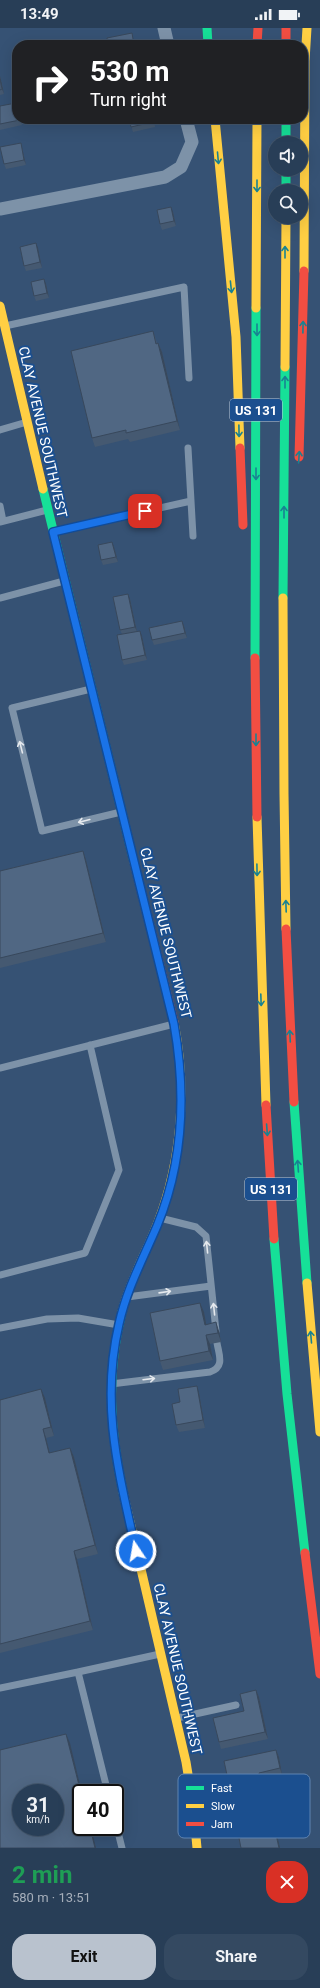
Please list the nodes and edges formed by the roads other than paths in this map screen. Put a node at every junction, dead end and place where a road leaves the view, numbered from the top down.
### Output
1 (164, 28) edge
2 (207, 28) edge
3 (258, 28) edge
4 (286, 28) edge
5 (307, 28) edge
6 (167, 40) edge
7 (208, 40) edge
8 (257, 40) edge
9 (286, 40) edge
10 (306, 40) edge
11 (187, 124) edge
12 (215, 124) edge
13 (257, 124) edge
14 (286, 124) edge
15 (305, 124) edge
16 (286, 136) edge
17 (0, 209) edge
18 (286, 224) edge
19 (0, 306) edge
20 (5, 326) junction
21 (189, 378) dead end
22 (27, 422) junction
23 (0, 430) edge
24 (188, 448) dead end
25 (298, 469) dead end
26 (191, 501) junction
27 (0, 506) edge
28 (47, 510) junction
29 (293, 511) dead end
30 (2, 521) edge
31 (243, 531) dead end
32 (53, 532) junction
33 (193, 536) dead end
34 (246, 570) dead end
35 (64, 581) junction
36 (284, 593) junction
37 (0, 598) edge
38 (91, 689) junction
39 (256, 701) junction
40 (122, 812) junction
41 (174, 1024) junction
42 (90, 1045) junction
43 (0, 1068) edge
44 (160, 1218) junction
45 (0, 1274) edge
46 (211, 1286) junction
47 (126, 1297) junction
48 (119, 1325) junction
49 (0, 1328) edge
50 (216, 1332) edge
51 (218, 1343) edge
52 (111, 1384) junction
53 (320, 1432) edge
54 (161, 1654) junction
55 (78, 1672) junction
56 (320, 1674) edge
57 (0, 1688) edge
58 (236, 1705) dead end
59 (176, 1718) junction
60 (188, 1774) edge
61 (106, 1784) edge
62 (119, 1836) edge
63 (196, 1838) edge
64 (122, 1848) edge
65 (197, 1848) edge

1 - 6 street
2 - 7 main road
3 - 8 main road
4 - 9 main road
10 -> 5 main road
11 - 17 street
12 -> 31 main road
13 -> 39 main road, US 131
14 - 16 main road
25 -> 15 main road
36 -> 18 main road, US 131
19 - 20 main road, CLAY AVENUE SOUTHWEST
20 - 21 lane
20 - 22 main road, CLAY AVENUE SOUTHWEST
22 - 23 lane
22 - 28 main road, CLAY AVENUE SOUTHWEST
24 - 26 lane
26 - 32 lane
26 - 33 lane
27 - 30 lane
28 - 30 lane
28 - 32 main road, CLAY AVENUE SOUTHWEST
29 - 36 main road
32 - 35 main road, CLAY AVENUE SOUTHWEST
34 - 39 main road
35 - 37 lane
35 - 38 main road, CLAY AVENUE SOUTHWEST
53 -> 36 main road, US 131
38 - 40 main road, CLAY AVENUE SOUTHWEST
40 -> 38 lane
39 -> 56 main road, US 131
40 - 41 main road, CLAY AVENUE SOUTHWEST
41 - 42 lane
41 - 44 main road, CLAY AVENUE SOUTHWEST
42 - 43 lane
42 - 45 lane
46 -> 44 lane
44 - 47 main road, CLAY AVENUE SOUTHWEST
47 -> 46 lane
50 -> 46 lane
47 - 48 main road, CLAY AVENUE SOUTHWEST
48 - 49 lane
48 - 52 main road, CLAY AVENUE SOUTHWEST
52 -> 51 lane
52 - 54 main road, CLAY AVENUE SOUTHWEST
54 - 55 lane
54 - 59 main road, CLAY AVENUE SOUTHWEST
55 - 57 lane
55 - 61 lane
58 - 59 lane
59 - 60 main road, CLAY AVENUE SOUTHWEST
62 - 64 lane
63 - 65 main road, CLAY AVENUE SOUTHWEST

